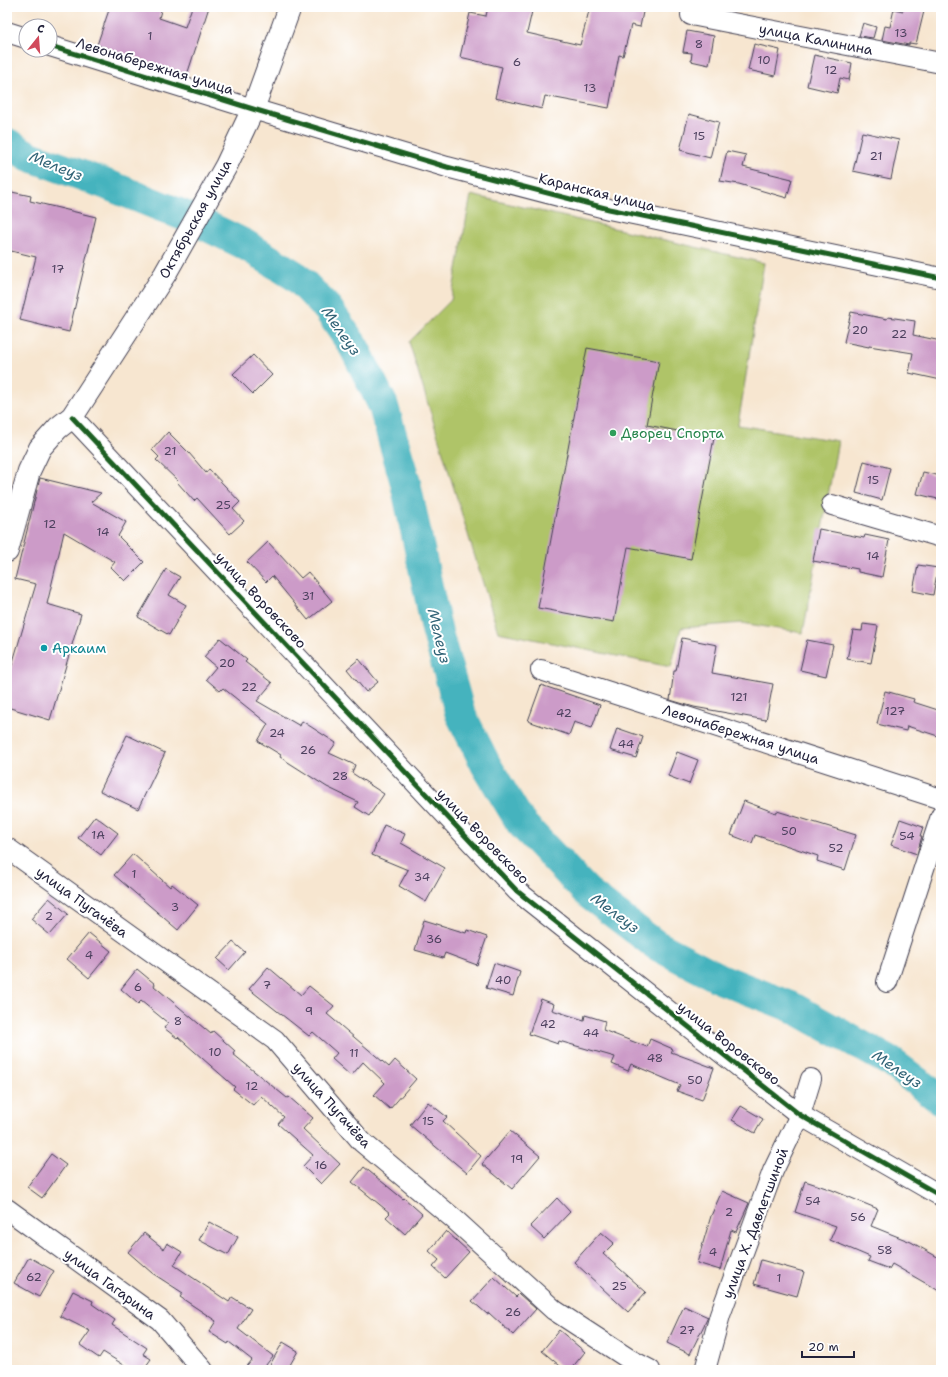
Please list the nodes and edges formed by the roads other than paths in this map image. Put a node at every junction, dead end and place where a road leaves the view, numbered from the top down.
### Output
1 (290, 7) edge
2 (691, 15) dead end
3 (7, 32) edge
4 (18, 35) edge
5 (58, 49) edge
6 (941, 63) edge
7 (253, 110) junction
8 (941, 278) edge
9 (72, 417) junction
10 (832, 505) dead end
11 (941, 537) edge
12 (7, 551) edge
13 (541, 670) dead end
14 (941, 799) edge
15 (941, 816) edge
16 (7, 848) edge
17 (887, 982) dead end
18 (811, 1079) dead end
19 (800, 1115) junction
20 (941, 1196) edge
21 (7, 1209) edge
22 (203, 1370) edge
23 (650, 1370) edge
24 (705, 1370) edge

1 - 7 street, Октябрьская улица
2 - 6 street, улица Калинина
3 - 4 street
5 - 7 street, Левонабережная улица
7 - 8 street, Каранская улица
7 - 9 street, Октябрьская улица
9 - 12 street, Октябрьская улица
9 - 19 street, улица Воровсково
10 - 11 street
13 - 14 street, Левонабережная улица
15 - 17 street
16 - 23 street, улица Пугачёва
18 - 19 street, улица Х. Давлетшиной
19 - 20 street, улица Воровсково
19 - 24 street, улица Х. Давлетшиной
21 - 22 street, улица Гагарина

